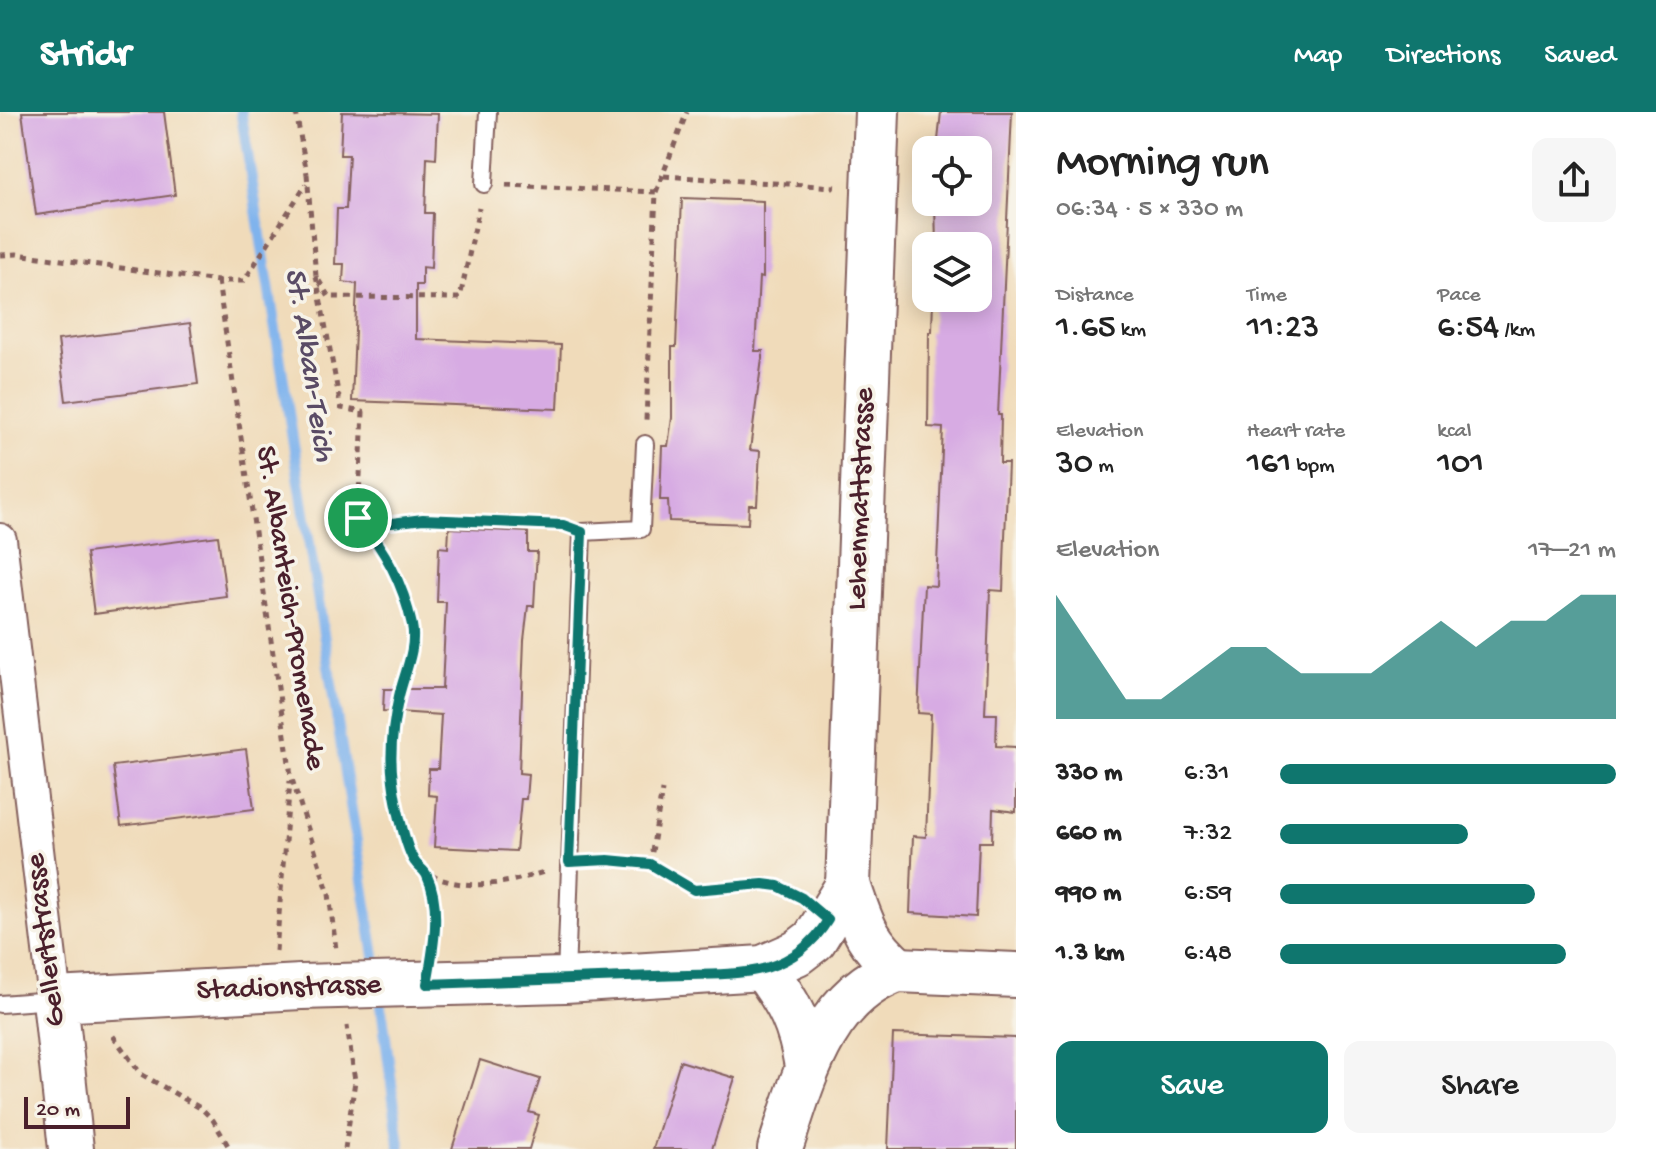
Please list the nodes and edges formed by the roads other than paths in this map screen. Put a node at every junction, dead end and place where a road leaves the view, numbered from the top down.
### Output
1 (488, 112) edge
2 (877, 112) edge
3 (484, 184) road end
4 (645, 444) road end
5 (0, 540) edge
6 (838, 903) junction
7 (763, 968) junction
8 (898, 970) junction
9 (1016, 975) edge
10 (565, 980) junction
11 (55, 1000) junction
12 (0, 1004) edge
13 (807, 1066) junction
14 (71, 1149) edge
15 (780, 1149) edge

1 - 3 lane
2 - 6 street, Lehenmattstrasse
4 - 10 lane
5 - 11 street, Gellertstrasse
6 - 7 street
6 - 8 street, Lehenmattstrasse
7 - 10 street, Stadionstrasse
7 - 13 street
8 - 9 street
8 - 13 street
10 - 11 street, Stadionstrasse, bridge
11 - 12 lane
11 - 14 street, Gellertstrasse
13 - 15 street

